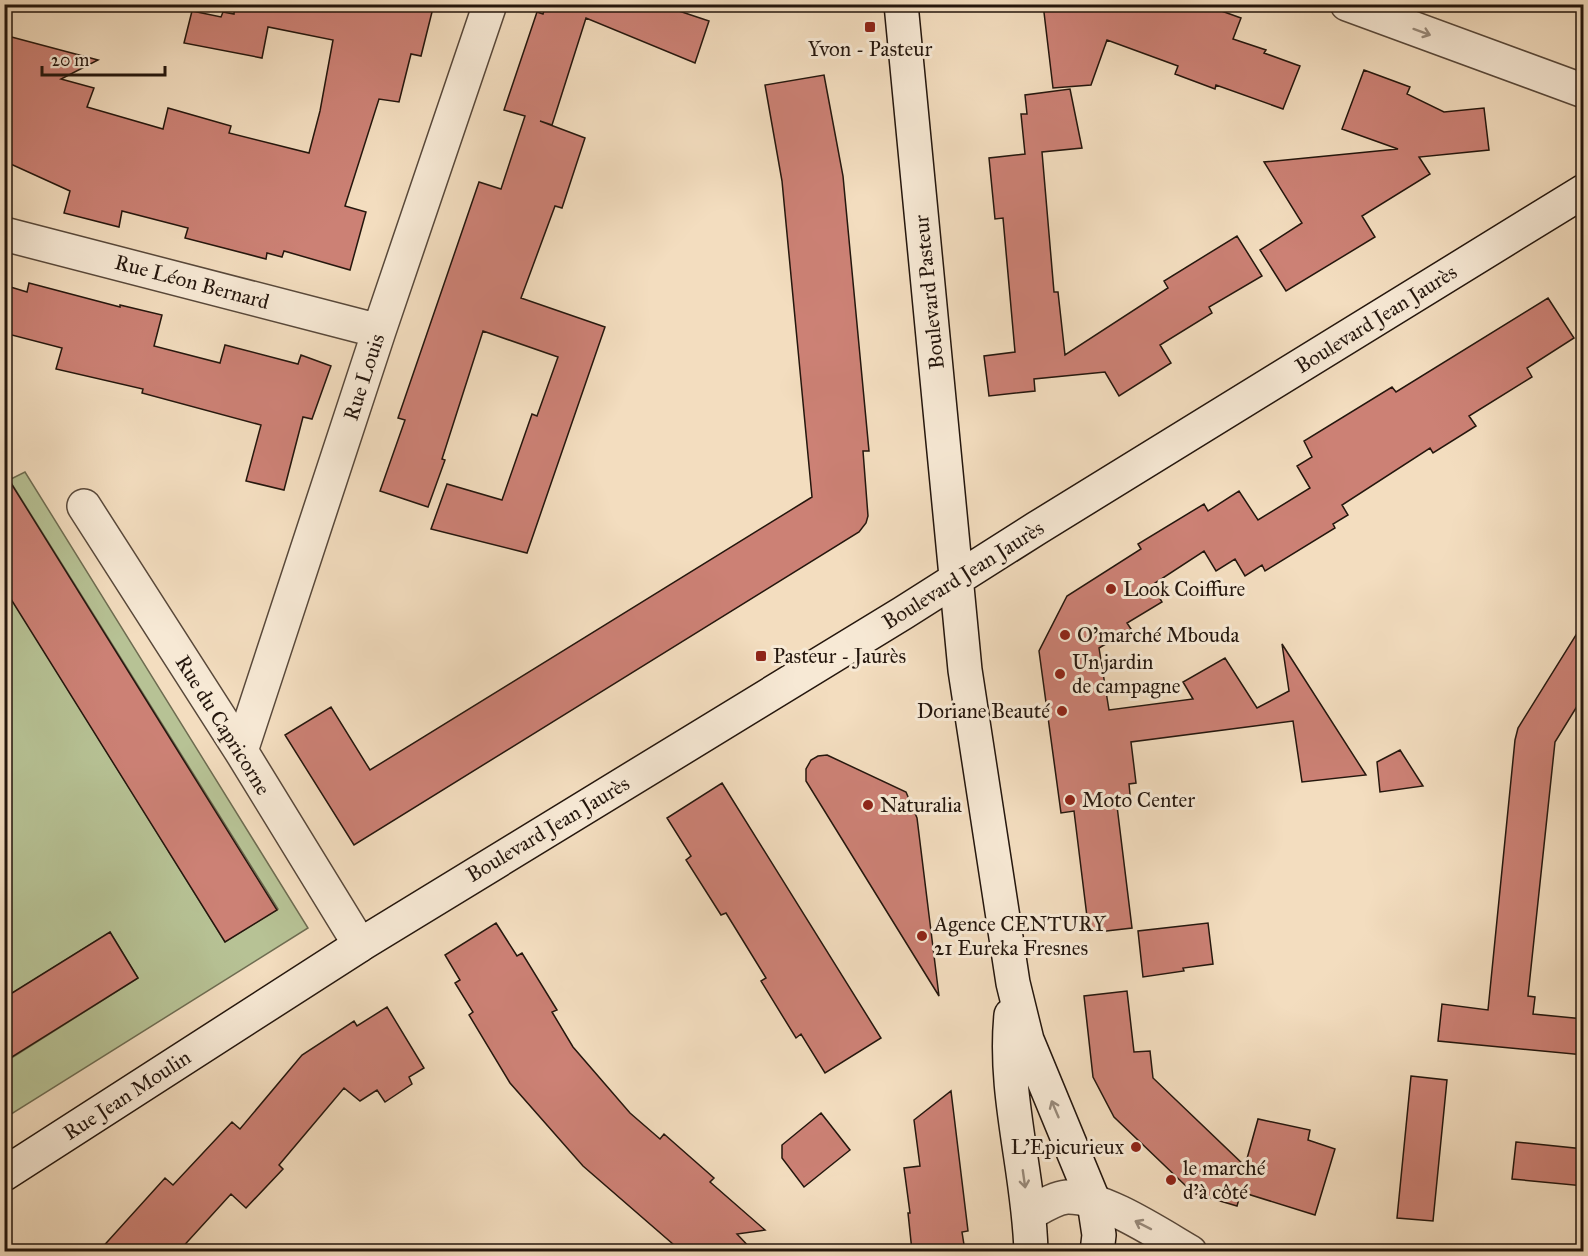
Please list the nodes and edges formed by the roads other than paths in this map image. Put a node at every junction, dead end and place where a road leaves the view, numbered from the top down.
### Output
1 (490, 4) edge
2 (902, 4) edge
3 (1347, 4) edge
4 (1584, 91) edge
5 (1584, 191) edge
6 (4, 234) edge
7 (379, 331) junction
8 (84, 506) dead end
9 (957, 579) junction
10 (241, 751) junction
11 (360, 945) junction
12 (1013, 983) junction
13 (250, 1016) joint
14 (4, 1174) edge
15 (1094, 1202) junction
16 (1029, 1214) junction
17 (1033, 1250) edge
18 (1097, 1251) edge
19 (1190, 1251) edge

1 - 7 street, Rue Louis
2 - 9 street, Boulevard Pasteur
3 -> 4 street
5 - 9 street, Boulevard Jean Jaurès
6 - 7 street, Rue Léon Bernard
7 - 10 street, Rue Louis
8 - 10 street, Rue du Capricorne
9 - 11 street, Boulevard Jean Jaurès
9 - 12 street, Boulevard Pasteur
10 - 11 street, Rue du Capricorne
11 - 13 street, Boulevard Jean Jaurès
15 -> 12 street
12 -> 16 street
13 - 14 street, Rue Jean Moulin
15 - 16 street
15 - 18 street
19 -> 15 street
16 - 17 street

